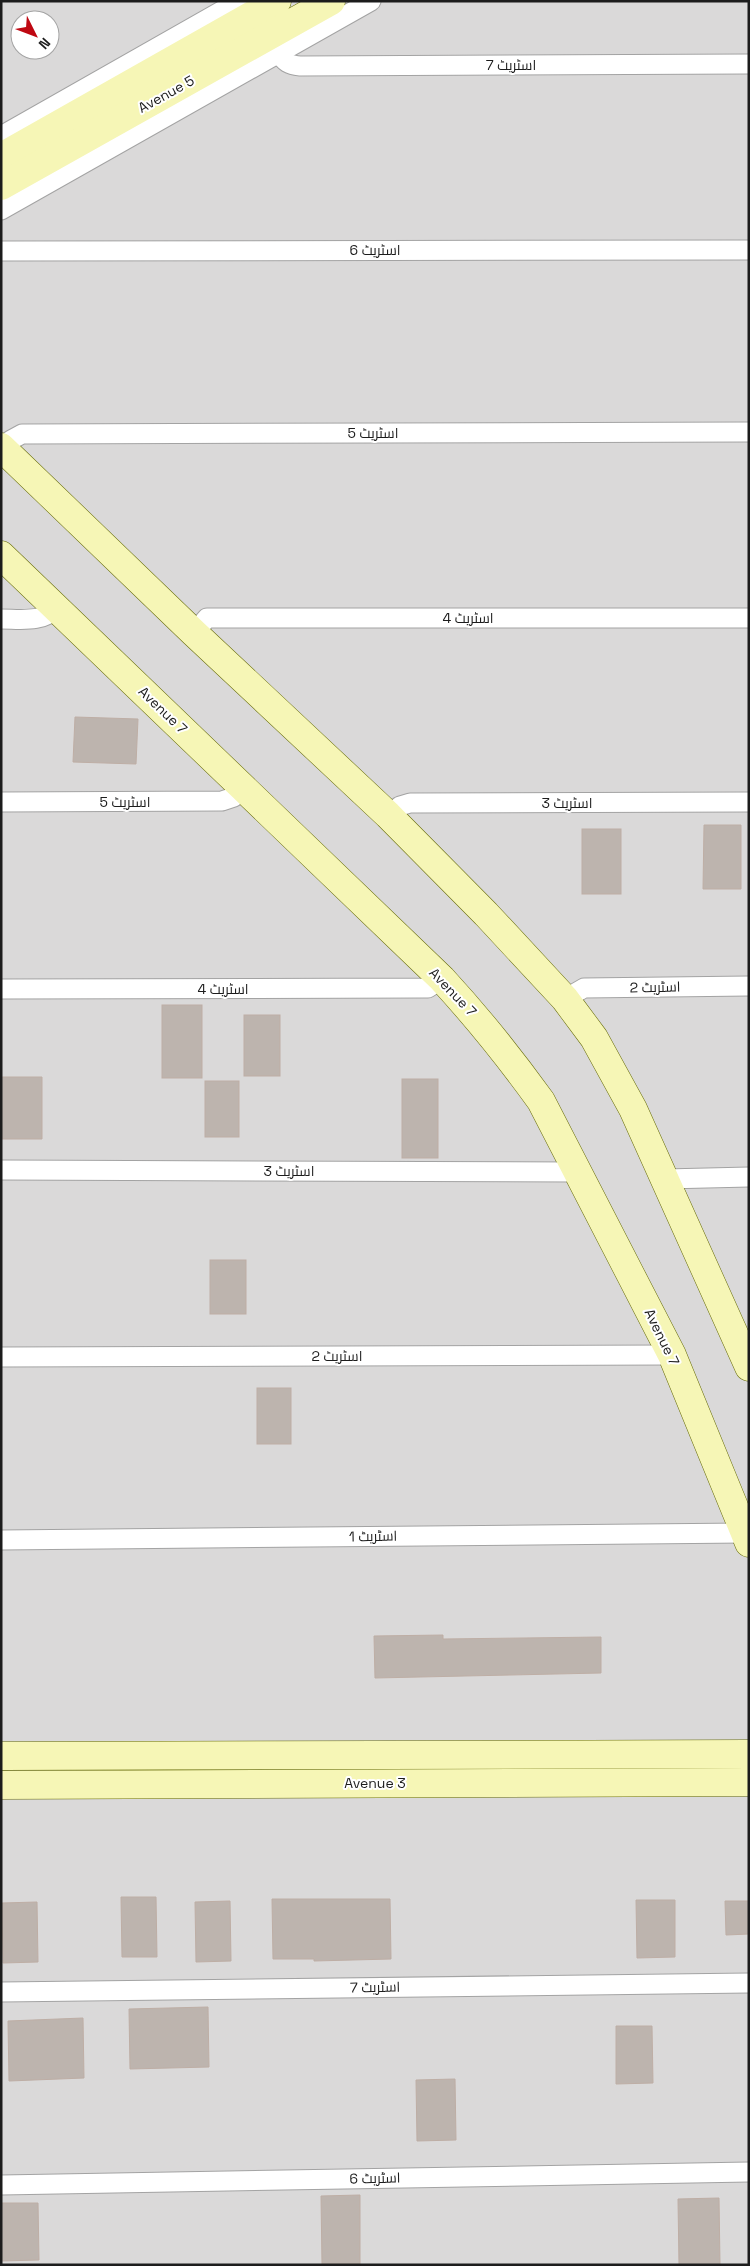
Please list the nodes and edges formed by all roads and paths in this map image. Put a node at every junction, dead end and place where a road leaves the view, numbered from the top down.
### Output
1 (239, 1) edge
2 (277, 1) edge
3 (331, 1) edge
4 (371, 1) edge
5 (279, 53) junction
6 (749, 64) edge
7 (1, 136) edge
8 (1, 157) edge
9 (1, 186) edge
10 (1, 210) edge
11 (749, 250) edge
12 (1, 251) edge
13 (749, 432) edge
14 (2, 448) edge
15 (1, 555) edge
16 (57, 608) junction
17 (749, 618) edge
18 (1, 619) edge
19 (194, 633) junction
20 (243, 787) junction
21 (1, 802) edge
22 (749, 802) edge
23 (388, 815) junction
24 (442, 980) junction
25 (749, 986) edge
26 (1, 989) edge
27 (565, 999) junction
28 (1, 1170) edge
29 (576, 1172) junction
30 (749, 1177) edge
31 (665, 1179) junction
32 (672, 1355) junction
33 (1, 1357) edge
34 (747, 1360) edge
35 (747, 1538) edge
36 (1, 1540) edge
37 (749, 1754) edge
38 (1, 1756) edge
39 (749, 1782) edge
40 (1, 1785) edge
41 (749, 1983) edge
42 (1, 1992) edge
43 (749, 2172) edge
44 (1, 2185) edge

1 - 7 street
2 - 8 main road, Avenue 5
3 - 9 main road, Avenue 5
4 - 5 street
5 - 6 street, اسٹریٹ 7
5 - 10 street
11 - 12 street, اسٹریٹ 6
13 - 14 street, اسٹریٹ 5
14 - 19 main road
15 - 16 main road, Avenue 7
16 - 18 street
16 - 20 main road, Avenue 7
17 - 19 street, اسٹریٹ 4
19 - 23 main road
20 - 21 street, اسٹریٹ 5
20 - 24 main road, Avenue 7
22 - 23 street, اسٹریٹ 3
23 - 27 main road
24 - 26 street, اسٹریٹ 4
24 - 29 main road, Avenue 7
25 - 27 street, اسٹریٹ 2
27 - 31 main road
28 - 29 street, اسٹریٹ 3
29 - 32 main road, Avenue 7
30 - 31 street
31 - 34 main road
32 - 33 street, اسٹریٹ 2
32 - 35 main road, Avenue 7
35 - 36 street, اسٹریٹ 1
37 - 38 main road, Avenue 3
39 - 40 main road, Avenue 3
41 - 42 street, اسٹریٹ 7
43 - 44 street, اسٹریٹ 6

